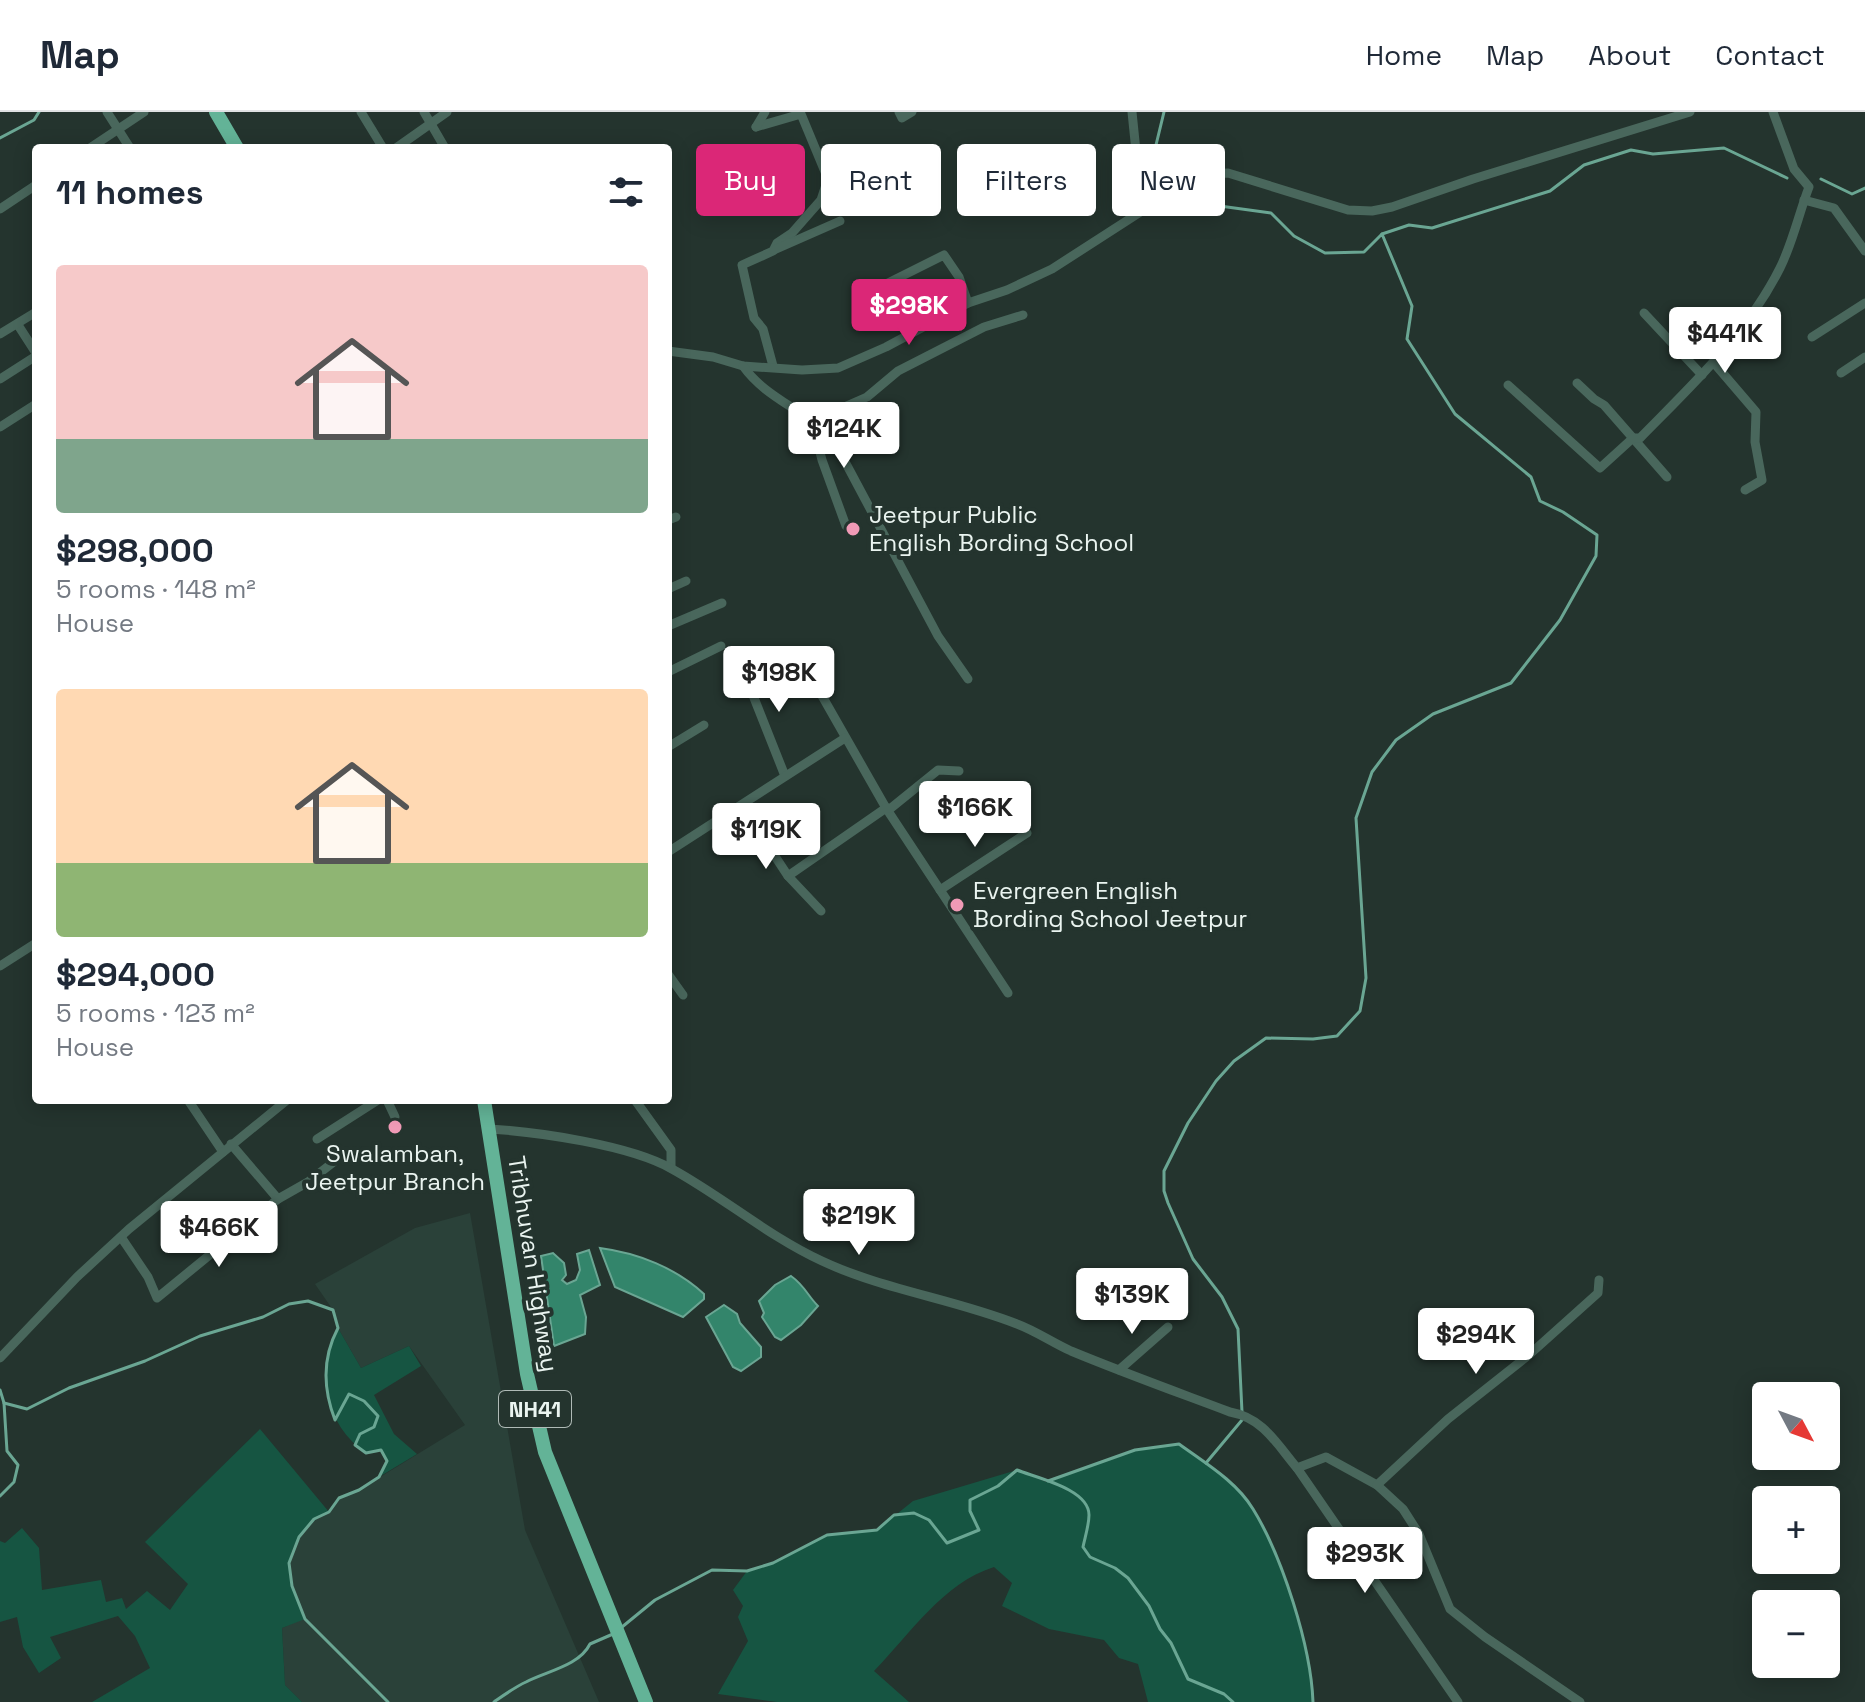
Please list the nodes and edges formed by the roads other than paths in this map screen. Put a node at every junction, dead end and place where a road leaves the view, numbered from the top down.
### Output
1 (107, 112) edge
2 (144, 112) edge
3 (216, 112) edge
4 (361, 112) edge
5 (424, 112) edge
6 (447, 112) edge
7 (765, 112) edge
8 (899, 112) edge
9 (912, 112) edge
10 (1132, 112) edge
11 (1690, 112) edge
12 (1773, 112) edge
13 (800, 113) edge
14 (431, 123) junction
15 (118, 128) junction
16 (96, 144) edge
17 (128, 144) edge
18 (235, 144) edge
19 (381, 144) edge
20 (402, 144) edge
21 (443, 144) edge
22 (1135, 144) edge
23 (1225, 173) edge
24 (32, 188) edge
25 (1804, 200) junction
26 (0, 209) edge
27 (1134, 216) edge
28 (840, 221) dead end
29 (773, 251) junction
30 (1865, 251) edge
31 (864, 295) dead end
32 (968, 303) junction
33 (1865, 303) edge
34 (1644, 313) dead end
35 (32, 315) edge
36 (1023, 315) dead end
37 (18, 325) junction
38 (0, 334) edge
39 (1812, 337) dead end
40 (32, 348) edge
41 (672, 352) edge
42 (32, 357) edge
43 (1865, 357) edge
44 (1714, 363) junction
45 (743, 366) junction
46 (773, 366) junction
47 (1841, 373) dead end
48 (1702, 375) junction
49 (0, 379) edge
50 (1577, 383) dead end
51 (1508, 385) dead end
52 (32, 407) edge
53 (812, 421) junction
54 (0, 427) edge
55 (1633, 438) junction
56 (1667, 477) dead end
57 (1745, 490) dead end
58 (846, 526) dead end
59 (686, 581) dead end
60 (672, 587) edge
61 (722, 603) dead end
62 (672, 624) edge
63 (721, 646) dead end
64 (797, 652) dead end
65 (741, 665) dead end
66 (672, 670) edge
67 (968, 679) dead end
68 (704, 725) dead end
69 (845, 738) junction
70 (672, 745) edge
71 (959, 771) dead end
72 (785, 776) junction
73 (742, 806) junction
74 (886, 808) junction
75 (1027, 833) dead end
76 (672, 850) edge
77 (788, 876) junction
78 (940, 890) junction
79 (821, 911) dead end
80 (32, 946) edge
81 (0, 966) edge
82 (672, 980) edge
83 (1008, 993) dead end
84 (683, 995) dead end
85 (191, 1104) edge
86 (281, 1104) edge
87 (372, 1104) edge
88 (389, 1104) edge
89 (485, 1104) edge
90 (638, 1104) edge
91 (395, 1117) dead end
92 (490, 1129) junction
93 (317, 1139) dead end
94 (231, 1144) junction
95 (223, 1152) junction
96 (340, 1157) dead end
97 (671, 1168) junction
98 (278, 1199) junction
99 (121, 1237) junction
100 (1599, 1280) dead end
101 (1168, 1327) dead end
102 (3, 1355) edge
103 (1119, 1370) junction
104 (1297, 1468) junction
105 (1377, 1485) junction
106 (646, 1702) edge
107 (1458, 1702) edge
108 (1580, 1702) edge

1 - 15 street
2 - 15 street
3 - 18 highway
4 - 19 street
5 - 14 street
6 - 14 street
7 - 13 street
8 - 9 street
10 - 22 street
11 - 23 street
12 - 25 street
13 - 29 street
14 - 20 street
14 - 21 street
15 - 16 street
15 - 17 street
24 - 26 street
25 - 30 street
25 - 44 street
27 - 32 street
28 - 29 street
29 - 46 street
31 - 32 street
32 - 46 street
33 - 39 street
34 - 48 street
35 - 37 street
36 - 53 street
37 - 38 street
37 - 40 street
41 - 45 street
42 - 49 street
43 - 47 street
44 - 48 street
44 - 57 street
45 - 46 street
45 - 53 street
48 - 55 street
50 - 55 street
51 - 55 street
52 - 54 street
53 - 58 street
53 - 67 street
55 - 56 street
59 - 60 street
61 - 62 street
63 - 66 street
64 - 69 street
65 - 72 street
68 - 70 street
69 - 72 street
69 - 74 street
71 - 74 street
72 - 73 street
73 - 76 street
73 - 77 street
74 - 77 street
74 - 78 street
75 - 78 street
77 - 79 street
78 - 83 street
80 - 81 street
82 - 84 street
85 - 95 street
86 - 94 street
87 - 93 street
88 - 91 street
89 - 92 highway, Tribhuvan Highway / NH41
90 - 97 street
92 - 97 street
92 - 106 highway, Tribhuvan Highway / NH41
94 - 95 street
94 - 98 street
95 - 99 street
96 - 98 street
97 - 103 street
98 - 99 street
99 - 102 street
100 - 105 street
101 - 103 street
103 - 104 street
104 - 105 street
104 - 107 street
105 - 108 street

